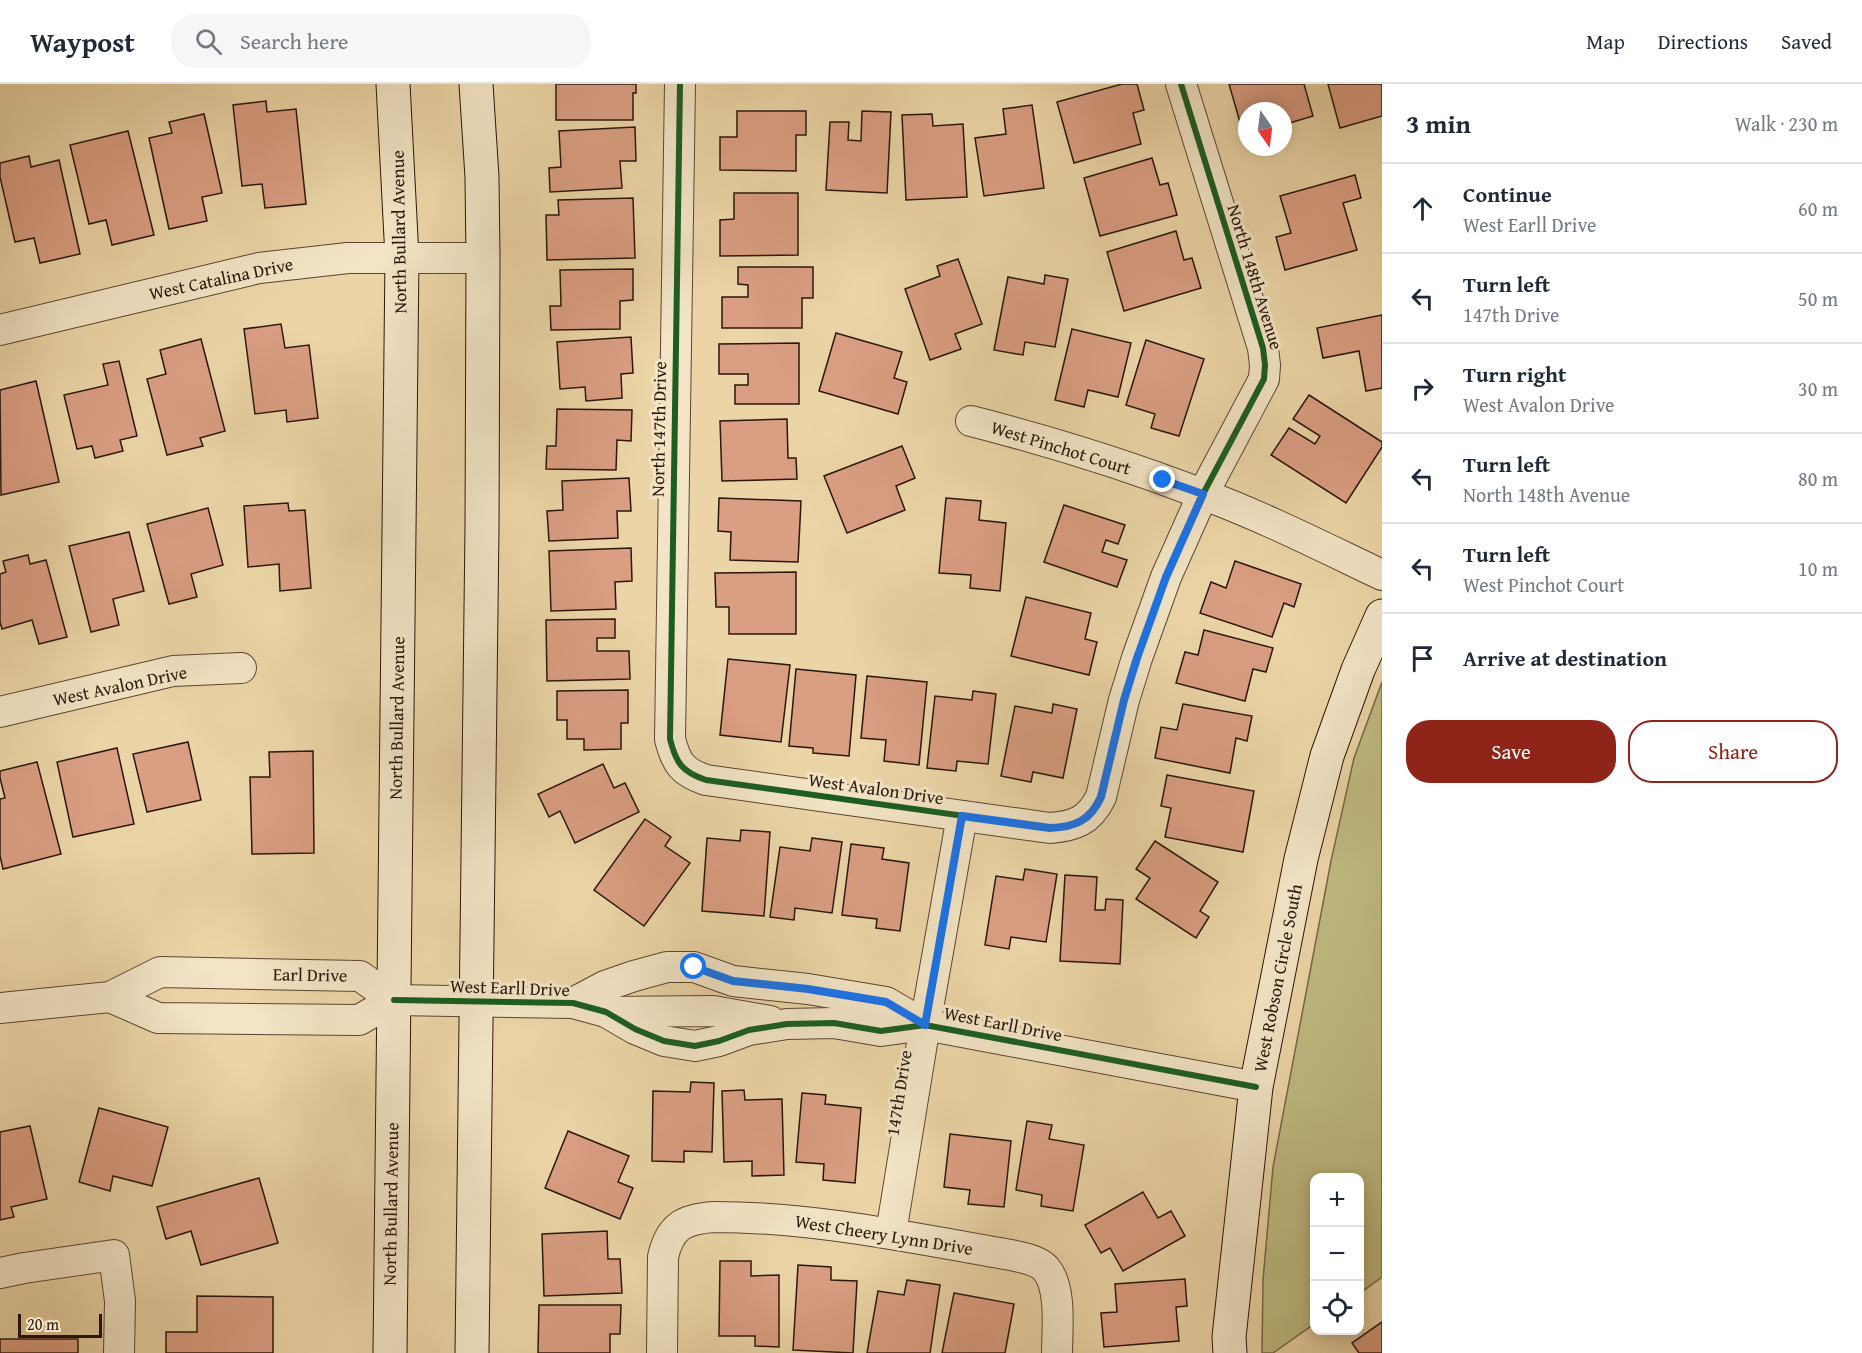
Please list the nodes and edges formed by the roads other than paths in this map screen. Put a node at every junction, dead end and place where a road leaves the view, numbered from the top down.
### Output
1 (393, 84) edge
2 (476, 84) edge
3 (680, 84) edge
4 (1181, 84) edge
5 (402, 257) junction
6 (483, 258) junction
7 (0, 330) edge
8 (970, 421) dead end
9 (1203, 494) junction
10 (1382, 575) edge
11 (1382, 616) edge
12 (242, 668) dead end
13 (0, 712) edge
14 (686, 771) joint
15 (1095, 810) joint
16 (962, 816) junction
17 (110, 997) junction
18 (394, 1000) junction
19 (476, 1002) junction
20 (573, 1003) junction
21 (0, 1008) edge
22 (925, 1025) junction
23 (1256, 1087) junction
24 (891, 1233) junction
25 (0, 1274) edge
26 (119, 1353) edge
27 (390, 1353) edge
28 (472, 1353) edge
29 (662, 1353) edge
30 (1057, 1353) edge
31 (1230, 1353) edge

1 - 5 main road, North Bullard Avenue
2 - 6 main road
3 - 14 street, North 147th Drive
4 - 9 street, North 148th Avenue
5 - 6 street, West Catalina Drive
5 - 7 street, West Catalina Drive
5 - 18 main road, North Bullard Avenue
6 - 19 main road
8 - 9 street, West Pinchot Court
9 - 10 street, West Pinchot Court
9 - 15 street, North 148th Avenue
11 - 23 main road, West Robson Circle South
12 - 13 street, West Avalon Drive
14 - 16 street, West Avalon Drive
15 - 16 street, West Avalon Drive
16 - 22 street, 147th Drive
17 - 18 street, Earl Drive
17 - 18 street, Earl Drive
17 - 21 street, Earl Drive
18 - 19 street, West Earll Drive
18 - 27 main road, North Bullard Avenue
19 - 20 street, West Earll Drive
19 - 28 main road
20 - 22 street, West Earll Drive
20 - 22 street, West Earll Drive
22 - 23 street, West Earll Drive
22 - 24 street, 147th Drive
23 - 31 main road, West Robson Circle South
24 - 29 street, West Cheery Lynn Drive
24 - 30 street, West Cheery Lynn Drive
25 - 26 street

